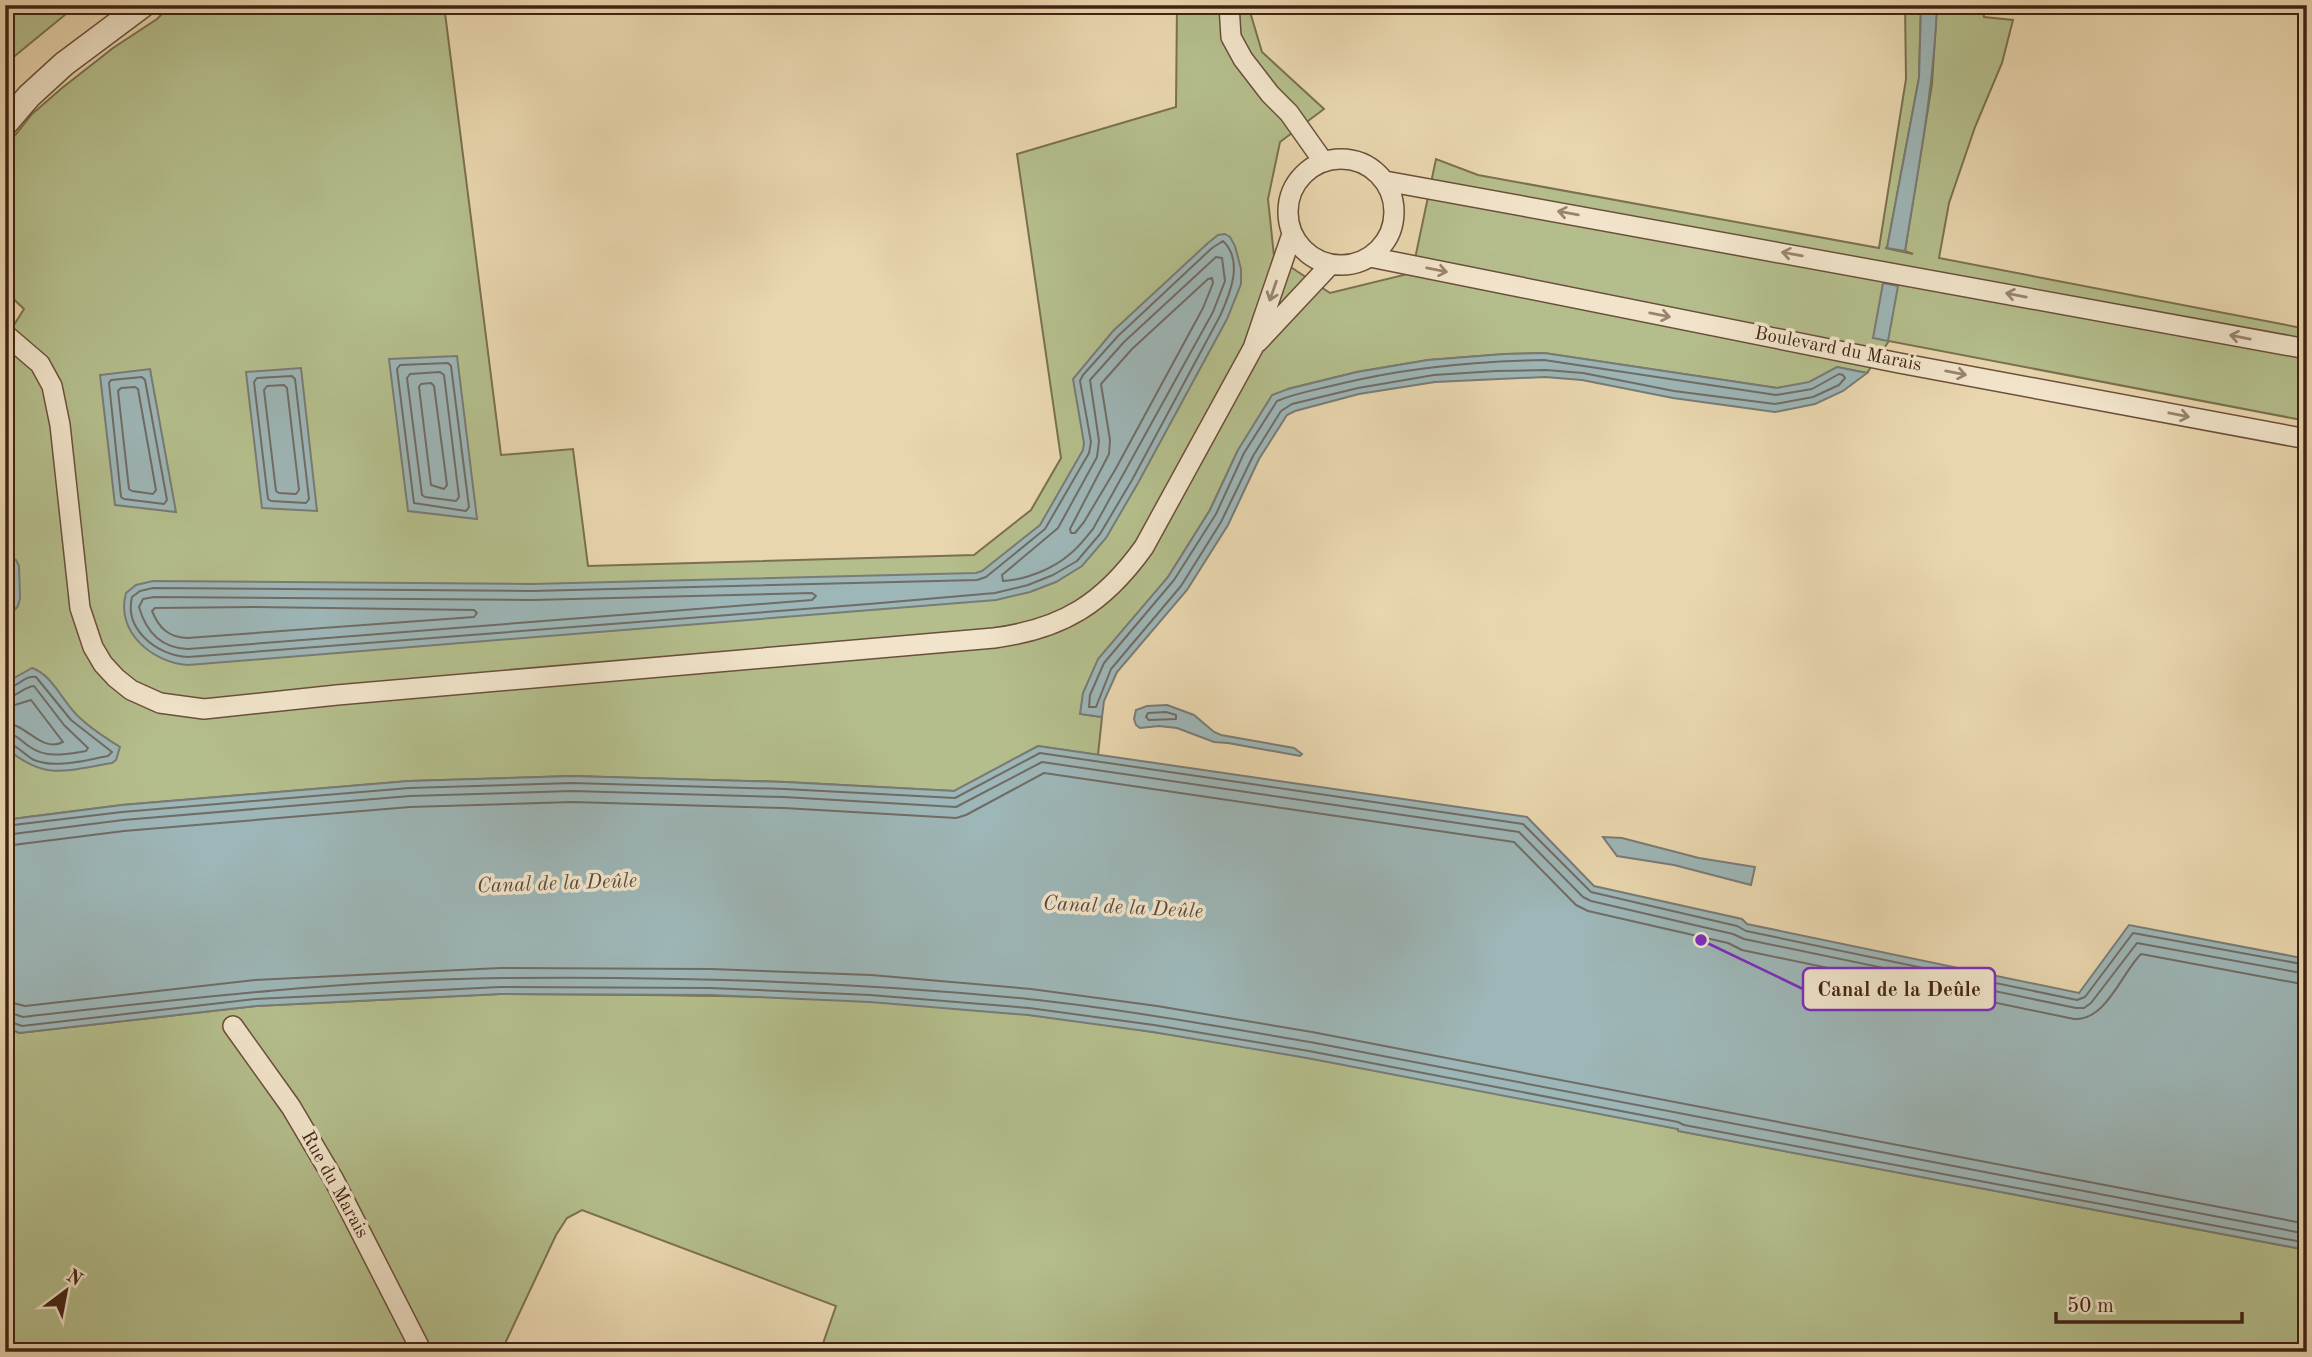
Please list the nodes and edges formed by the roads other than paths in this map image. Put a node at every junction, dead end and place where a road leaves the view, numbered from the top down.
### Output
1 (143, 5) edge
2 (1229, 5) edge
3 (5, 124) edge
4 (1323, 161) junction
5 (1385, 181) junction
6 (1292, 234) junction
7 (1370, 257) junction
8 (1331, 264) junction
9 (9, 340) edge
10 (1253, 348) junction
11 (2307, 349) edge
12 (2307, 439) edge
13 (233, 1026) dead end
14 (422, 1352) edge

1 - 3 street
2 - 4 street
4 - 5 street
4 - 6 street
5 - 7 street
11 -> 5 street
6 - 8 street
6 -> 10 street
7 - 8 street
7 -> 12 street, Boulevard du Marais
8 - 10 street
9 - 10 street
13 - 14 street, Rue du Marais

